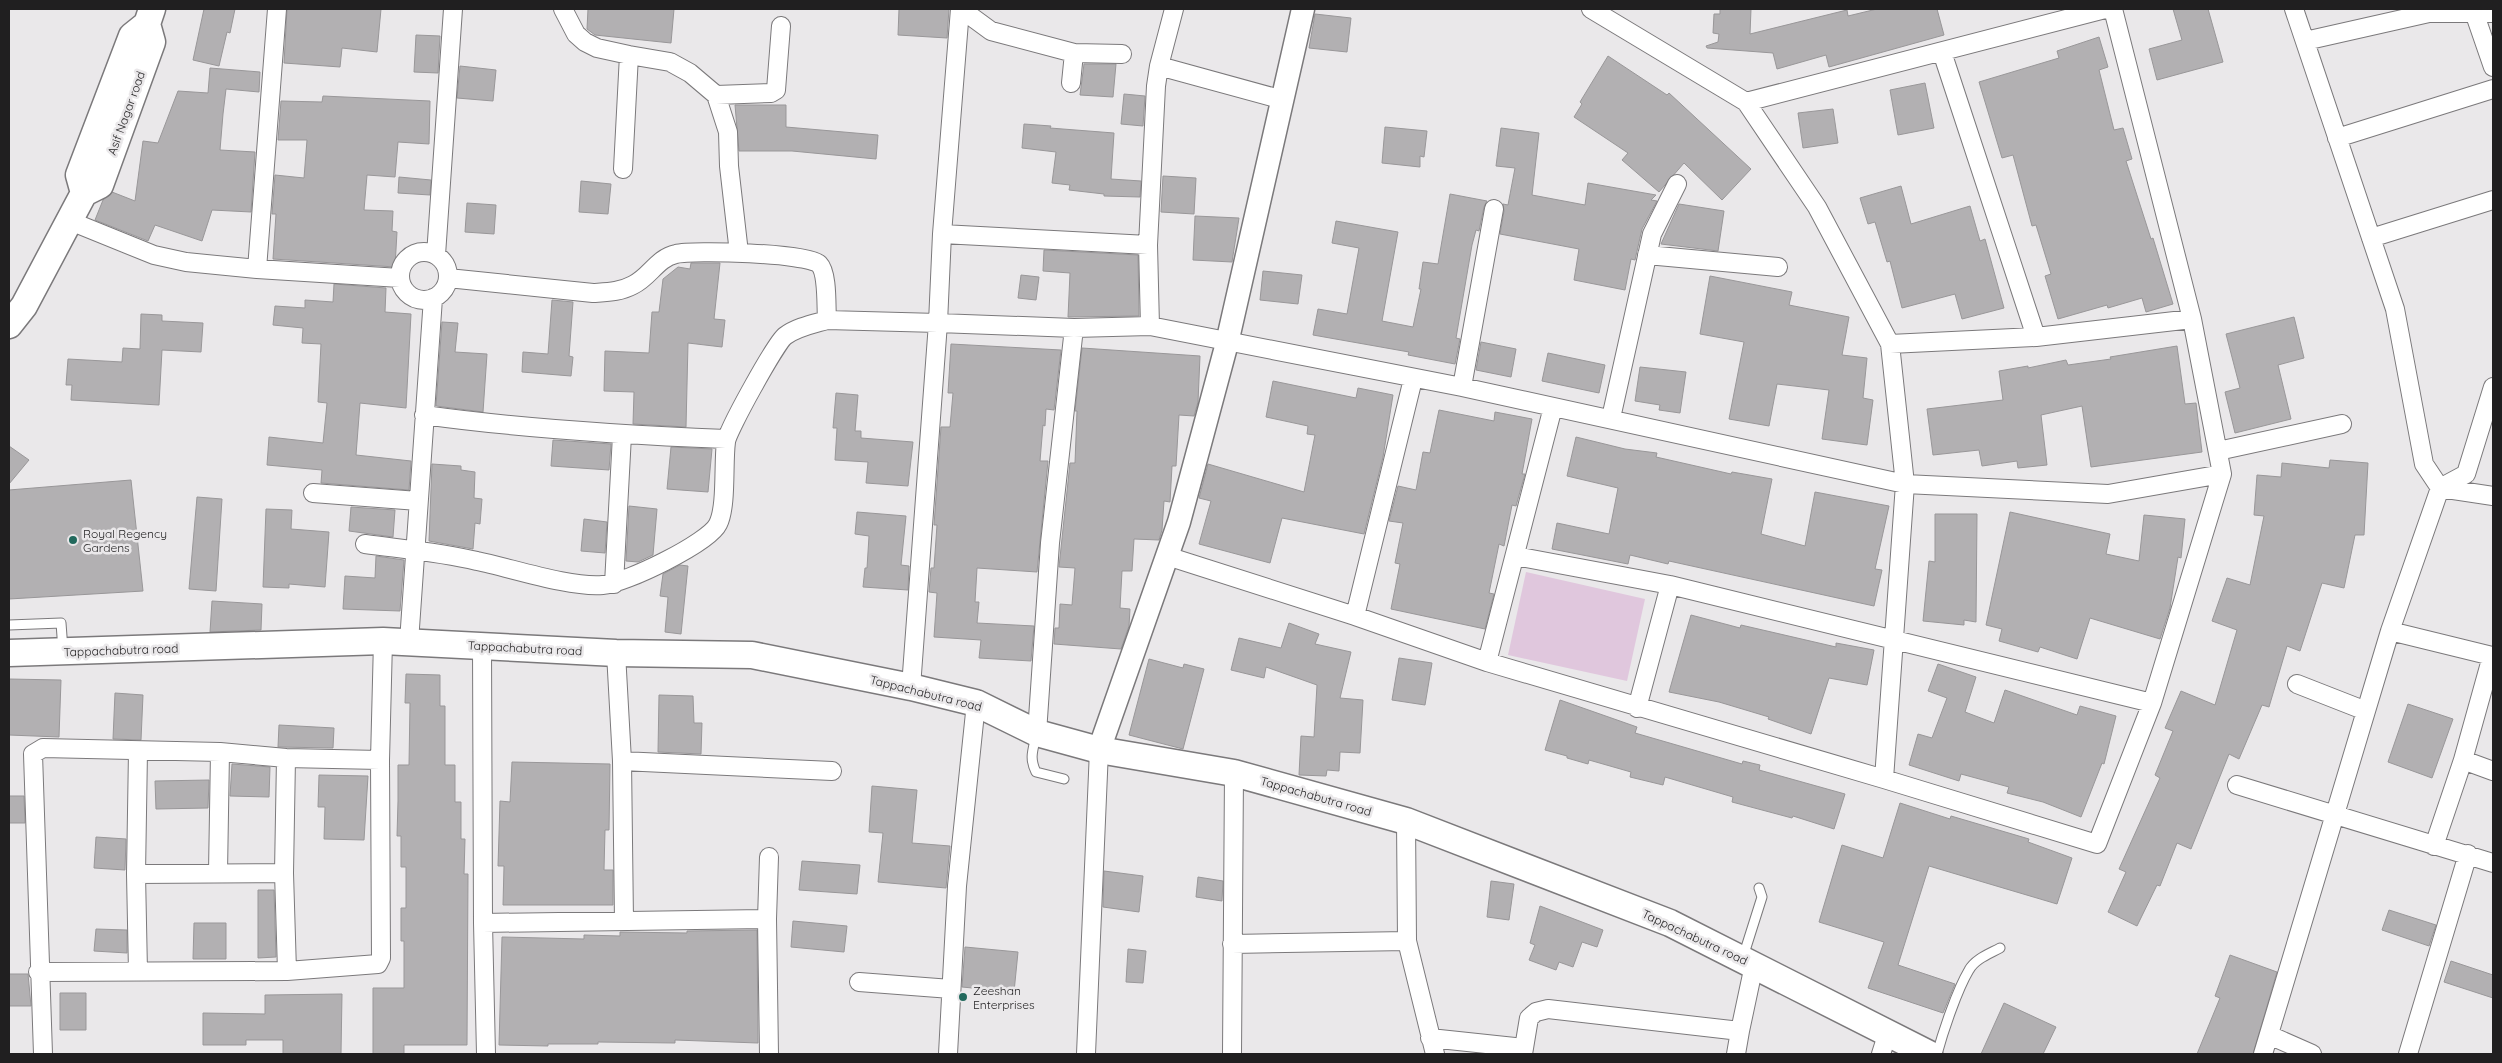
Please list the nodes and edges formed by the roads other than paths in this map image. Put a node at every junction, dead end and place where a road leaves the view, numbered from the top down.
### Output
1 (277, 9) edge
2 (453, 9) edge
3 (563, 9) edge
4 (961, 9) edge
5 (1174, 9) edge
6 (1303, 9) edge
7 (1591, 9) edge
8 (2105, 9) edge
9 (2113, 9) edge
10 (2294, 9) edge
11 (2474, 12) junction
12 (2493, 14) edge
13 (150, 17) edge
14 (781, 26) dead end
15 (2305, 41) junction
16 (1942, 52) junction
17 (1074, 54) junction
18 (1122, 54) dead end
19 (629, 55) junction
20 (1159, 66) junction
21 (2493, 67) edge
22 (1071, 83) dead end
23 (2493, 89) edge
24 (716, 94) junction
25 (1283, 100) junction
26 (1746, 102) junction
27 (2337, 138) junction
28 (623, 169) dead end
29 (1677, 184) dead end
30 (2493, 200) edge
31 (1494, 209) dead end
32 (70, 221) junction
33 (942, 234) junction
34 (2371, 238) junction
35 (1148, 245) junction
36 (740, 253) junction
37 (436, 255) junction
38 (1647, 255) junction
39 (1778, 266) dead end
40 (257, 269) junction
41 (400, 278) junction
42 (448, 278) junction
43 (433, 298) junction
44 (2192, 319) junction
45 (827, 320) junction
46 (938, 323) junction
47 (9, 325) edge
48 (1150, 326) junction
49 (1074, 328) junction
50 (2036, 337) junction
51 (1227, 343) junction
52 (1890, 344) junction
53 (1413, 379) junction
54 (1462, 387) junction
55 (2493, 387) edge
56 (1553, 407) junction
57 (424, 415) junction
58 (1611, 418) junction
59 (2342, 424) dead end
60 (622, 435) junction
61 (726, 439) junction
62 (2218, 451) junction
63 (2222, 474) junction
64 (1905, 484) junction
65 (2440, 488) junction
66 (313, 493) dead end
67 (2493, 496) edge
68 (418, 501) junction
69 (365, 544) dead end
70 (414, 549) junction
71 (1167, 556) junction
72 (1515, 556) junction
73 (614, 584) junction
74 (1670, 585) junction
75 (1355, 616) junction
76 (9, 626) edge
77 (2390, 631) junction
78 (1896, 639) junction
79 (383, 641) junction
80 (409, 642) junction
81 (482, 645) junction
82 (63, 652) junction
83 (9, 653) edge
84 (616, 653) junction
85 (1487, 662) junction
86 (2297, 684) dead end
87 (911, 687) junction
88 (976, 703) junction
89 (2152, 703) junction
90 (1637, 708) junction
91 (2366, 711) junction
92 (1037, 733) junction
93 (1098, 750) junction
94 (138, 751) junction
95 (220, 752) junction
96 (286, 758) junction
97 (380, 760) junction
98 (2463, 760) junction
99 (622, 761) junction
100 (2493, 770) edge
101 (832, 771) dead end
102 (1234, 773) junction
103 (1064, 779) dead end
104 (1884, 779) junction
105 (2237, 786) dead end
106 (2335, 816) junction
107 (1406, 821) junction
108 (2434, 846) junction
109 (2468, 854) junction
110 (769, 857) dead end
111 (2493, 863) edge
112 (218, 873) junction
113 (136, 874) junction
114 (284, 874) junction
115 (1759, 888) dead end
116 (766, 919) junction
117 (624, 921) junction
118 (483, 923) junction
119 (1407, 941) junction
120 (1232, 944) junction
121 (2000, 948) dead end
122 (1748, 962) junction
123 (287, 970) junction
124 (38, 972) junction
125 (138, 972) junction
126 (858, 982) dead end
127 (951, 989) junction
128 (1740, 1031) junction
129 (2269, 1035) junction
130 (1884, 1043) edge
131 (1432, 1046) edge
132 (1524, 1051) edge
133 (43, 1054) edge
134 (486, 1054) edge
135 (769, 1054) edge
136 (948, 1054) edge
137 (1086, 1054) edge
138 (1232, 1054) edge
139 (1736, 1054) edge
140 (1929, 1054) edge
141 (1937, 1054) edge
142 (2263, 1054) edge
143 (2312, 1054) edge
144 (2408, 1054) edge

1 - 40 street
2 - 37 street
3 - 19 street
4 - 17 street
4 - 33 street
5 - 20 street
6 - 25 street
7 - 26 street
8 - 16 street
9 - 44 street
10 - 15 street
11 - 12 street
11 - 15 street
11 - 21 street
13 - 32 main road, Asif Nagar road
14 - 24 street
15 - 27 street
16 - 26 street
16 - 50 street
17 - 18 street
17 - 22 street
19 - 24 street
19 - 28 street
20 - 25 street
20 - 35 street
23 - 27 street
24 - 36 street
25 - 51 street
26 - 52 street
27 - 34 street
29 - 38 street
30 - 34 street
31 - 54 street
32 - 40 street
32 - 47 main road, Asif Nagar road
33 - 35 street
33 - 46 street
34 - 65 street
35 - 48 street
36 - 42 street
36 - 45 street
37 - 41 street
37 - 42 street
38 - 39 street
38 - 58 street
40 - 41 street
41 - 43 street
42 - 43 street
43 - 57 street
44 - 50 street
44 - 62 street
45 - 46 street
45 - 61 street
46 - 49 street
46 - 87 street
48 - 49 street
48 - 51 street
49 - 92 street
50 - 52 street
51 - 53 street
51 - 71 street
52 - 64 street
53 - 54 street
53 - 75 street
54 - 56 street
55 - 65 street
56 - 58 street
56 - 72 street
57 - 60 street
57 - 68 street
58 - 64 street
59 - 62 street
60 - 61 street
60 - 73 street
61 - 73 street
62 - 63 street
63 - 64 street
63 - 89 street
64 - 78 street
65 - 67 street
65 - 77 street
66 - 68 street
68 - 70 street
69 - 70 street
70 - 73 street
70 - 80 street
71 - 75 street
71 - 93 street
72 - 74 street
72 - 85 street
74 - 78 street
74 - 90 street
75 - 85 street
76 - 82 lane
77 - 91 street
77 - 98 street
78 - 89 street
78 - 104 street
79 - 80 main road, Tappachabutra road
79 - 82 main road, Tappachabutra road
79 - 97 street
80 - 81 main road, Tappachabutra road
81 - 84 main road, Tappachabutra road
81 - 118 street
82 - 83 main road, Tappachabutra road
84 - 87 main road, Tappachabutra road
84 - 99 street
85 - 90 street
86 - 91 street
87 - 88 main road, Tappachabutra road
88 - 92 main road, Tappachabutra road
88 - 127 street
89 - 104 street
90 - 104 street
91 - 106 street
92 - 93 main road, Tappachabutra road
92 - 103 lane
93 - 102 main road, Tappachabutra road
93 - 137 street
94 - 95 street
94 - 113 street
94 - 124 street
95 - 96 street
95 - 112 street
96 - 97 street
96 - 114 street
97 - 123 street
98 - 100 street
98 - 108 street
99 - 101 street
99 - 117 street
102 - 107 main road, Tappachabutra road
102 - 120 street
105 - 106 street
106 - 108 street
106 - 129 street
107 - 119 street
107 - 122 main road, Tappachabutra road
108 - 109 street
109 - 111 street
109 - 144 street
110 - 116 street
112 - 113 street
112 - 114 street
113 - 125 street
114 - 123 street
115 - 122 lane
116 - 117 street
116 - 135 street
117 - 118 street
118 - 134 street
119 - 120 street
119 - 131 street
120 - 138 street
121 - 141 lane
122 - 128 street
122 - 130 main road, Tappachabutra road
123 - 125 street
124 - 125 street
124 - 133 street
126 - 127 street
127 - 136 street
128 - 132 street
128 - 139 street
129 - 142 street
129 - 143 street
130 - 140 main road, Tappachabutra road
131 - 132 street

